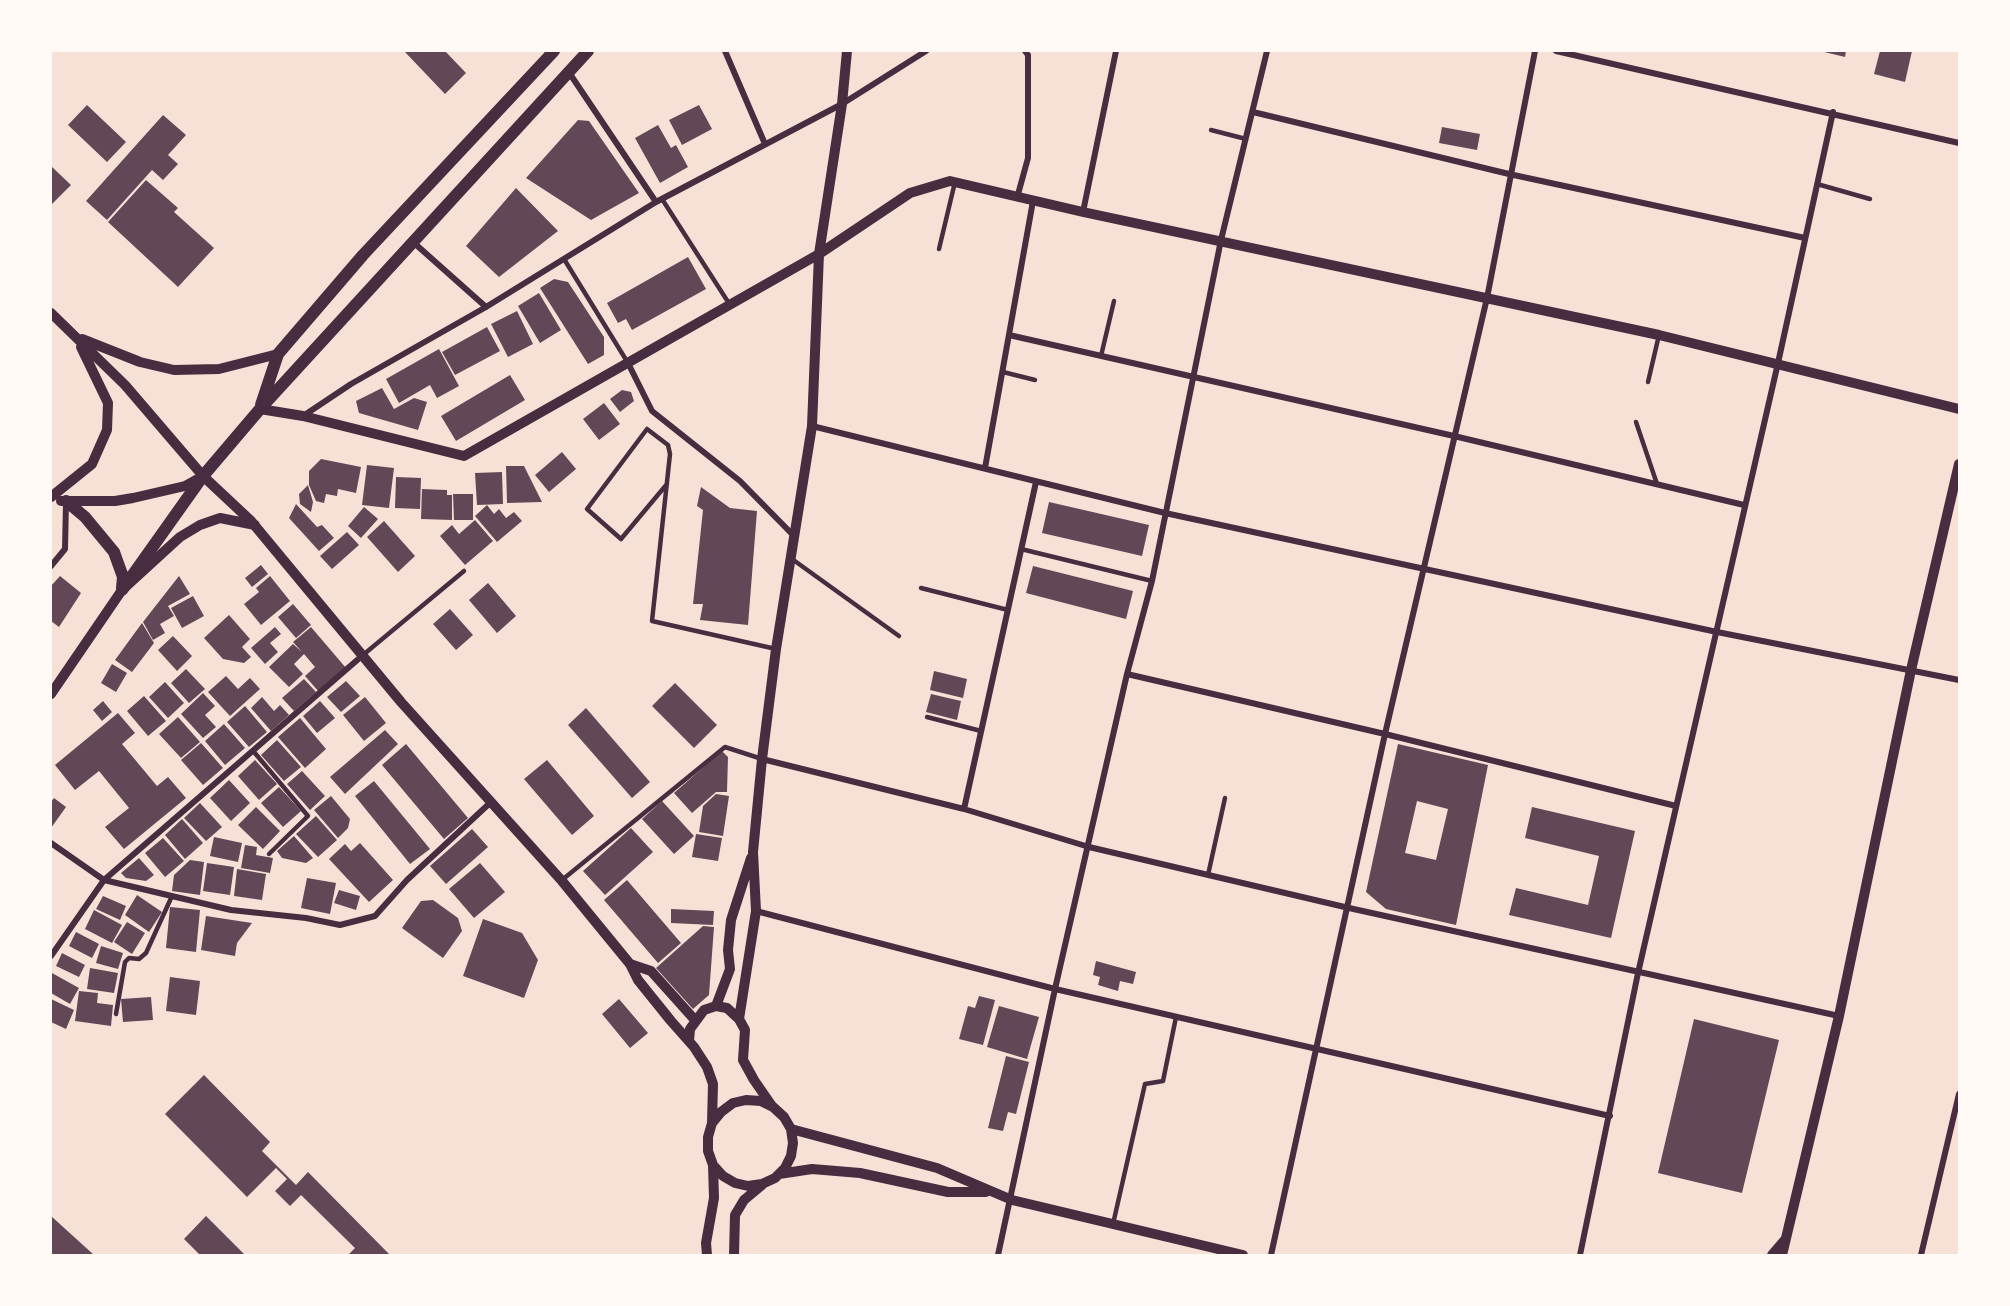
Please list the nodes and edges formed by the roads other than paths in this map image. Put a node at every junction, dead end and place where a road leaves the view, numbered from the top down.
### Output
1 (554, 51) edge
2 (588, 51) edge
3 (725, 51) edge
4 (847, 51) edge
5 (926, 51) edge
6 (1025, 51) edge
7 (1116, 51) edge
8 (1267, 51) edge
9 (1535, 51) edge
10 (1556, 51) edge
11 (568, 71) junction
12 (842, 104) junction
13 (1253, 112) junction
14 (1833, 112) junction
15 (1211, 130) dead end
16 (1246, 140) junction
17 (1959, 143) edge
18 (765, 144) junction
19 (1509, 174) junction
20 (955, 182) junction
21 (1817, 184) junction
22 (1017, 198) junction
23 (1870, 199) dead end
24 (659, 200) junction
25 (1033, 201) junction
26 (1083, 212) junction
27 (1805, 238) junction
28 (1221, 240) junction
29 (413, 241) junction
30 (939, 249) dead end
31 (819, 254) junction
32 (564, 259) junction
33 (1486, 298) junction
34 (1114, 301) dead end
35 (730, 305) junction
36 (486, 307) junction
37 (51, 313) edge
38 (1009, 335) junction
39 (1659, 335) junction
40 (75, 336) junction
41 (278, 354) junction
42 (1101, 356) junction
43 (628, 363) junction
44 (1778, 363) junction
45 (1003, 372) junction
46 (1194, 378) junction
47 (1035, 380) dead end
48 (1648, 382) dead end
49 (260, 409) junction
50 (1959, 409) edge
51 (303, 416) junction
52 (1636, 422) dead end
53 (812, 426) junction
54 (1454, 436) junction
55 (1959, 464) edge
56 (985, 468) junction
57 (203, 476) junction
58 (1036, 482) junction
59 (667, 484) junction
60 (1657, 484) junction
61 (51, 498) edge
62 (66, 501) junction
63 (1744, 505) junction
64 (1166, 513) junction
65 (255, 526) junction
66 (796, 537) junction
67 (1021, 549) junction
68 (792, 560) junction
69 (51, 566) edge
70 (1423, 568) junction
71 (464, 571) dead end
72 (1152, 580) junction
73 (921, 588) dead end
74 (122, 590) junction
75 (1008, 610) junction
76 (1717, 632) junction
77 (899, 636) dead end
78 (776, 649) junction
79 (363, 656) junction
80 (1911, 669) junction
81 (1127, 674) junction
82 (1959, 680) edge
83 (51, 694) edge
84 (927, 717) dead end
85 (981, 731) junction
86 (1385, 734) junction
87 (254, 752) junction
88 (762, 759) junction
89 (1225, 798) dead end
90 (491, 802) junction
91 (1676, 806) junction
92 (964, 809) junction
93 (51, 843) edge
94 (1089, 847) junction
95 (753, 852) junction
96 (269, 854) dead end
97 (1208, 875) junction
98 (104, 880) junction
99 (562, 881) junction
100 (172, 896) junction
101 (1348, 908) junction
102 (756, 911) junction
103 (51, 956) edge
104 (630, 964) junction
105 (1638, 973) junction
106 (1055, 989) junction
107 (716, 1006) junction
108 (116, 1014) dead end
109 (1839, 1016) junction
110 (1176, 1017) junction
111 (694, 1019) junction
112 (739, 1019) junction
113 (689, 1041) junction
114 (1315, 1050) junction
115 (1959, 1094) edge
116 (772, 1106) junction
117 (1610, 1116) junction
118 (712, 1123) junction
119 (791, 1129) junction
120 (713, 1165) junction
121 (779, 1174) junction
122 (762, 1184) junction
123 (989, 1192) junction
124 (1012, 1200) junction
125 (1113, 1224) junction
126 (1785, 1241) junction
127 (707, 1255) edge
128 (734, 1255) edge
129 (998, 1255) edge
130 (1243, 1255) edge
131 (1271, 1255) edge
132 (1580, 1255) edge
133 (1772, 1255) edge
134 (1782, 1255) edge
135 (1921, 1255) edge

1 - 41 main road
2 - 11 main road
3 - 18 street
4 - 12 street
5 - 12 street
6 - 22 street
7 - 26 street
8 - 13 street
9 - 19 street
10 - 14 street
11 - 24 street
11 - 29 main road
12 - 18 street
12 - 31 street
13 - 16 street
13 - 19 street
14 - 17 street
14 - 21 street
15 - 16 lane
16 - 28 street
18 - 24 street
19 - 27 street
19 - 33 street
20 - 22 street
20 - 30 lane
20 - 31 street
21 - 23 lane
21 - 27 street
22 - 25 street
24 - 32 street
24 - 35 lane
25 - 26 street
25 - 38 street
26 - 28 street
27 - 44 street
28 - 33 street
28 - 46 street
29 - 36 street
29 - 49 main road
31 - 35 street
31 - 53 street
32 - 36 street
32 - 43 lane
33 - 39 street
33 - 54 street
34 - 42 lane
35 - 43 street
36 - 51 street
37 - 40 street
38 - 42 street
38 - 45 street
39 - 44 street
39 - 48 lane
40 - 41 street
40 - 57 street
40 - 61 street
41 - 49 main road
42 - 46 street
43 - 51 street
43 - 66 street
44 - 50 street
44 - 63 street
45 - 47 lane
45 - 56 street
46 - 54 street
46 - 64 street
49 - 51 street
49 - 57 main road
52 - 60 lane
53 - 56 street
53 - 66 street
54 - 60 street
54 - 70 street
55 - 80 street
56 - 58 street
57 - 62 street
57 - 65 street
57 - 74 main road
58 - 64 street
58 - 67 street
59 - 59 lane
59 - 78 lane
60 - 63 street
61 - 62 street
62 - 69 street
62 - 74 main road
63 - 76 street
64 - 70 street
64 - 72 street
65 - 74 street
65 - 79 street
66 - 68 street
67 - 72 lane
67 - 75 street
68 - 77 lane
68 - 78 street
70 - 76 street
70 - 86 street
71 - 79 lane
72 - 81 street
73 - 75 lane
74 - 83 street
75 - 85 street
76 - 80 street
76 - 91 street
78 - 88 street
79 - 87 street
79 - 90 street
80 - 82 street
80 - 109 street
81 - 86 street
81 - 94 street
84 - 85 lane
85 - 92 street
86 - 91 street
86 - 101 street
87 - 96 lane
87 - 98 street
88 - 92 street
88 - 95 street
88 - 99 lane
89 - 97 lane
90 - 99 street
90 - 100 street
91 - 105 street
92 - 94 street
93 - 98 street
94 - 97 street
94 - 106 street
95 - 102 street
95 - 107 street
97 - 101 street
98 - 100 street
98 - 103 street
99 - 104 street
100 - 108 lane
101 - 105 street
101 - 114 street
102 - 106 street
102 - 112 street
104 - 111 street
104 - 113 street
105 - 109 street
105 - 117 street
106 - 110 street
106 - 124 street
107 - 111 street
107 - 112 street
109 - 126 street
110 - 114 street
110 - 125 lane
111 - 113 street
112 - 116 street
113 - 118 street
114 - 117 street
114 - 131 street
115 - 135 street
116 - 118 street
116 - 119 street
117 - 132 street
118 - 120 street
119 - 121 street
119 - 123 street
120 - 122 street
120 - 127 street
121 - 122 street
121 - 123 street
122 - 128 street
123 - 124 street
124 - 125 street
124 - 129 street
125 - 130 street
126 - 133 street
126 - 134 street

